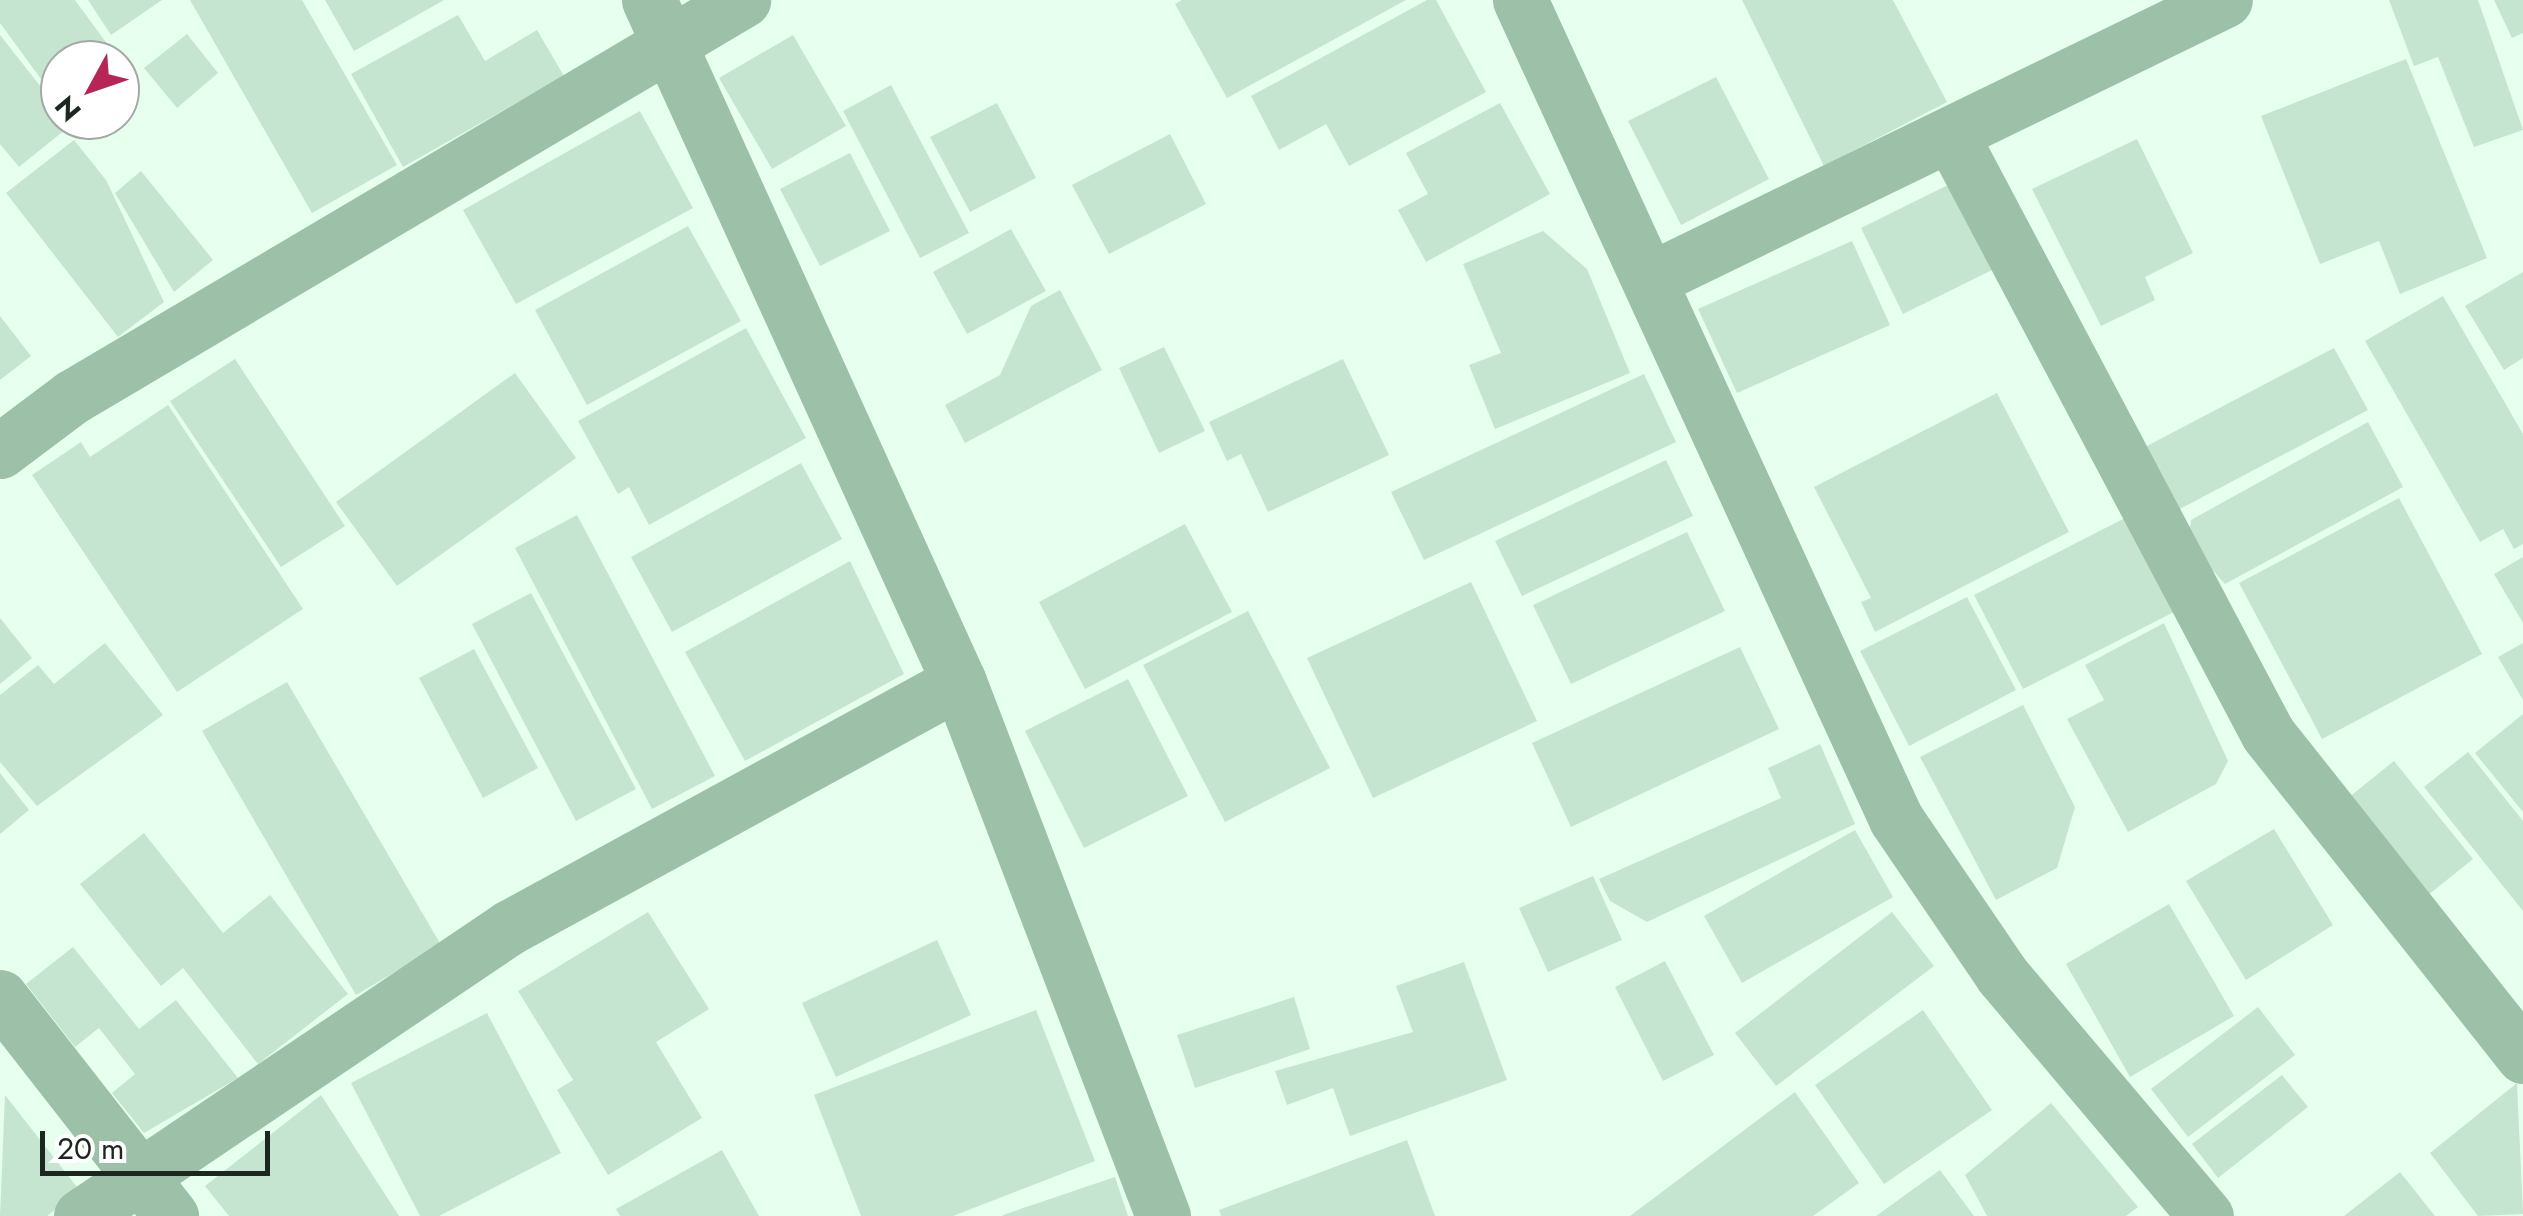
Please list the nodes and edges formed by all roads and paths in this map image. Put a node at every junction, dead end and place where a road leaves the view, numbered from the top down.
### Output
1 (743, 0) edge
2 (1520, 0) edge
3 (2225, 0) edge
4 (658, 22) edge
5 (1952, 137) junction
6 (1651, 280) junction
7 (0, 450) edge
8 (959, 682) junction
9 (0, 997) edge
10 (2523, 1056) edge
11 (158, 1196) edge
12 (81, 1216) edge
13 (1163, 1216) edge
14 (2206, 1216) edge

1 - 4 street
2 - 6 street
3 - 5 street
4 - 7 street
4 - 8 street
5 - 6 street
5 - 10 street
6 - 14 street
8 - 11 street
8 - 13 street
9 - 11 street
11 - 12 street

